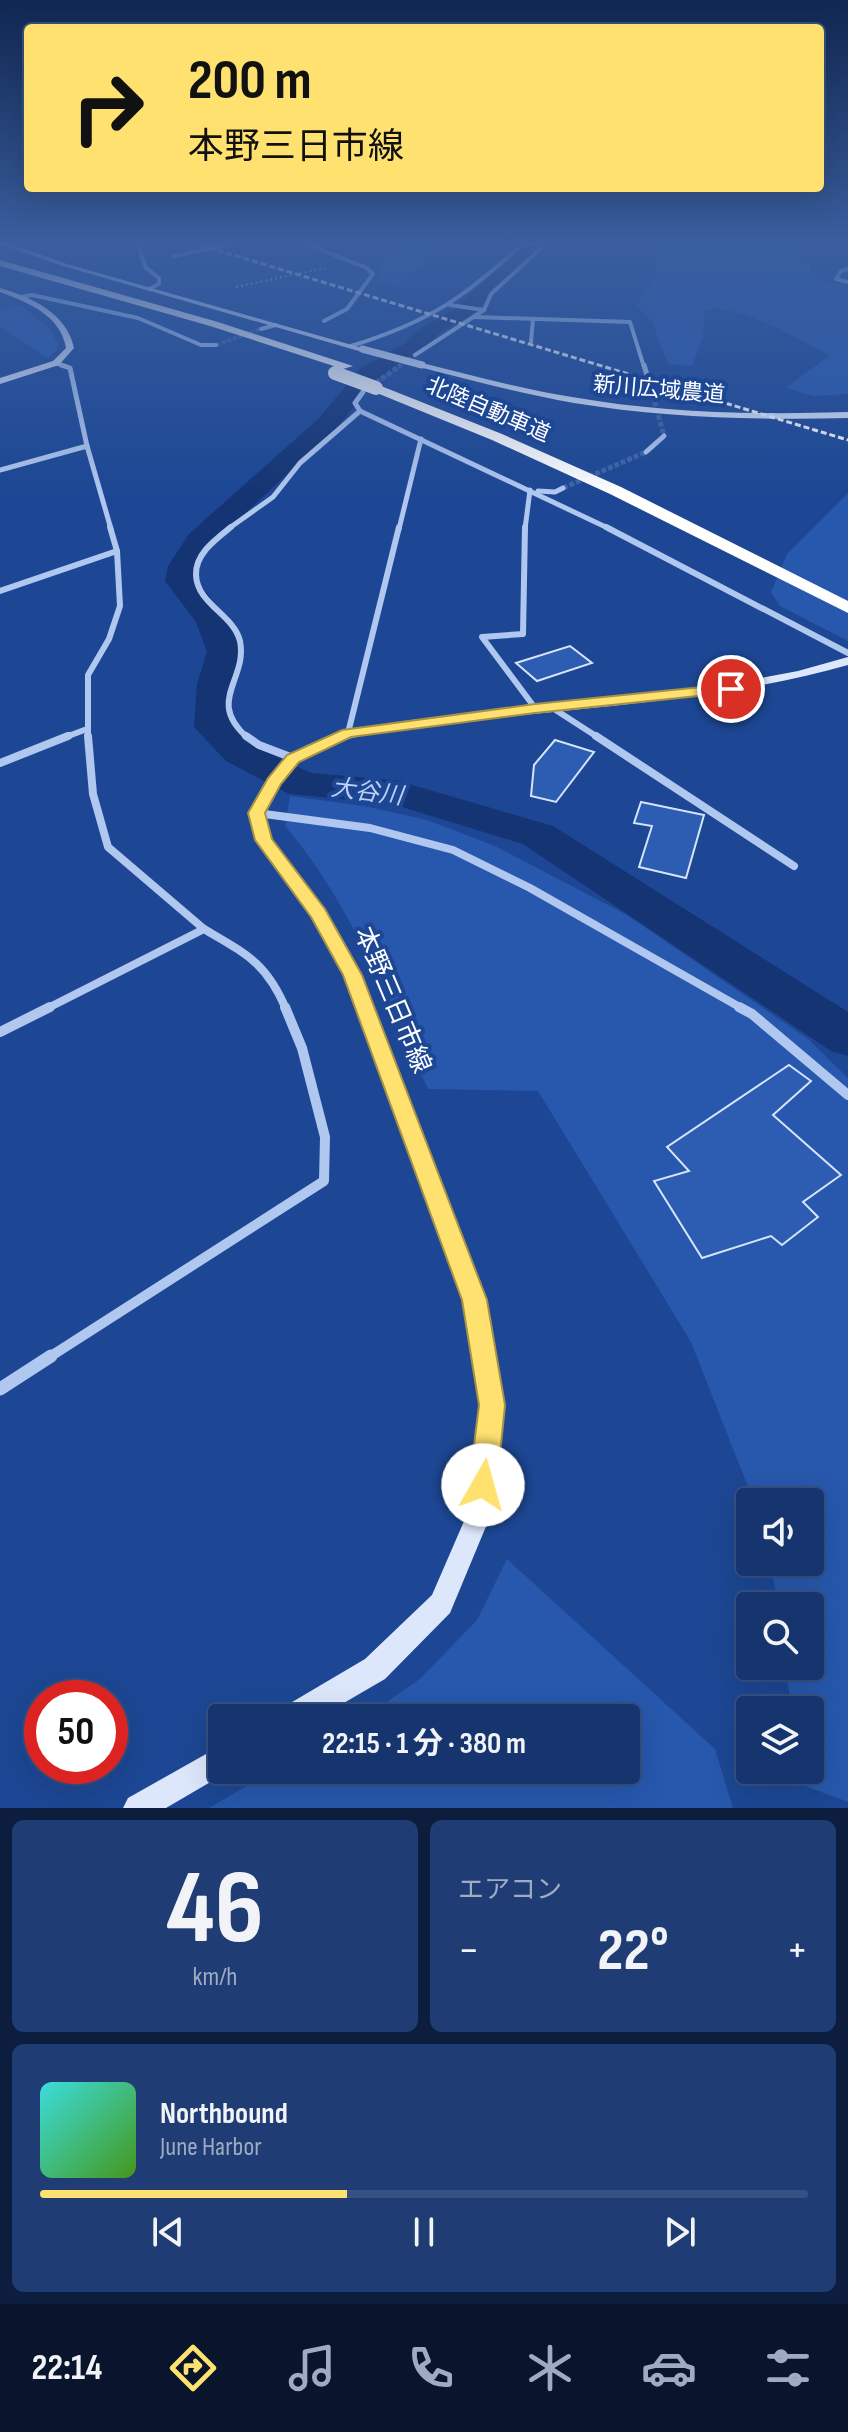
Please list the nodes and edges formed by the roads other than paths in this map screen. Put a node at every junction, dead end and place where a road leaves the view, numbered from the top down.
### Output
1 (60, 324) edge
2 (153, 324) edge
3 (185, 324) edge
4 (213, 324) edge
5 (407, 324) edge
6 (463, 324) edge
7 (533, 324) edge
8 (631, 324) edge
9 (276, 325) joint
10 (261, 329) tunnel mouth
11 (531, 342) dead end
12 (216, 345) tunnel mouth
13 (351, 346) junction
14 (415, 355) tunnel mouth
15 (56, 363) junction
16 (341, 370) junction
17 (0, 381) edge
18 (375, 387) junction
19 (651, 388) tunnel mouth
20 (360, 411) junction
21 (848, 415) edge
22 (664, 436) dead end
23 (421, 439) junction
24 (87, 446) junction
25 (646, 452) tunnel mouth
26 (0, 470) edge
27 (563, 488) tunnel mouth
28 (530, 490) junction
29 (767, 548) dead end
30 (117, 551) junction
31 (0, 591) edge
32 (848, 608) edge
33 (848, 653) edge
34 (848, 661) edge
35 (542, 708) junction
36 (87, 729) junction
37 (348, 733) junction
38 (293, 758) junction
39 (0, 763) edge
40 (257, 813) junction
41 (794, 866) dead end
42 (204, 929) junction
43 (0, 1032) edge
44 (848, 1095) edge
45 (0, 1389) edge
46 (316, 1704) edge
47 (208, 1767) edge
48 (138, 1808) edge

1 - 15 street
2 - 12 street
3 - 16 highway, 北陸自動車道
4 - 16 highway, 北陸自動車道
5 - 13 street
6 - 14 street
7 - 11 street
8 - 19 street
9 - 10 street
9 - 13 street
13 - 21 street, 新川広域農道, bridge
15 - 17 street
15 - 24 street
16 - 18 highway, 北陸自動車道, bridge
18 - 20 street
18 - 29 highway, 北陸自動車道
18 - 32 highway, 北陸自動車道
20 - 23 street
20 - 38 street
22 - 25 street
23 - 28 street
23 - 37 street
24 - 26 street
24 - 30 street
27 - 28 street
28 - 33 street
28 - 35 street
30 - 31 street
30 - 36 street
34 - 35 street
35 - 37 street
35 - 41 street
36 - 39 street
36 - 42 street
37 - 38 street
38 - 40 street
40 - 44 street
40 - 46 street, 本野三日市線
42 - 43 street
42 - 45 street
47 - 48 street

